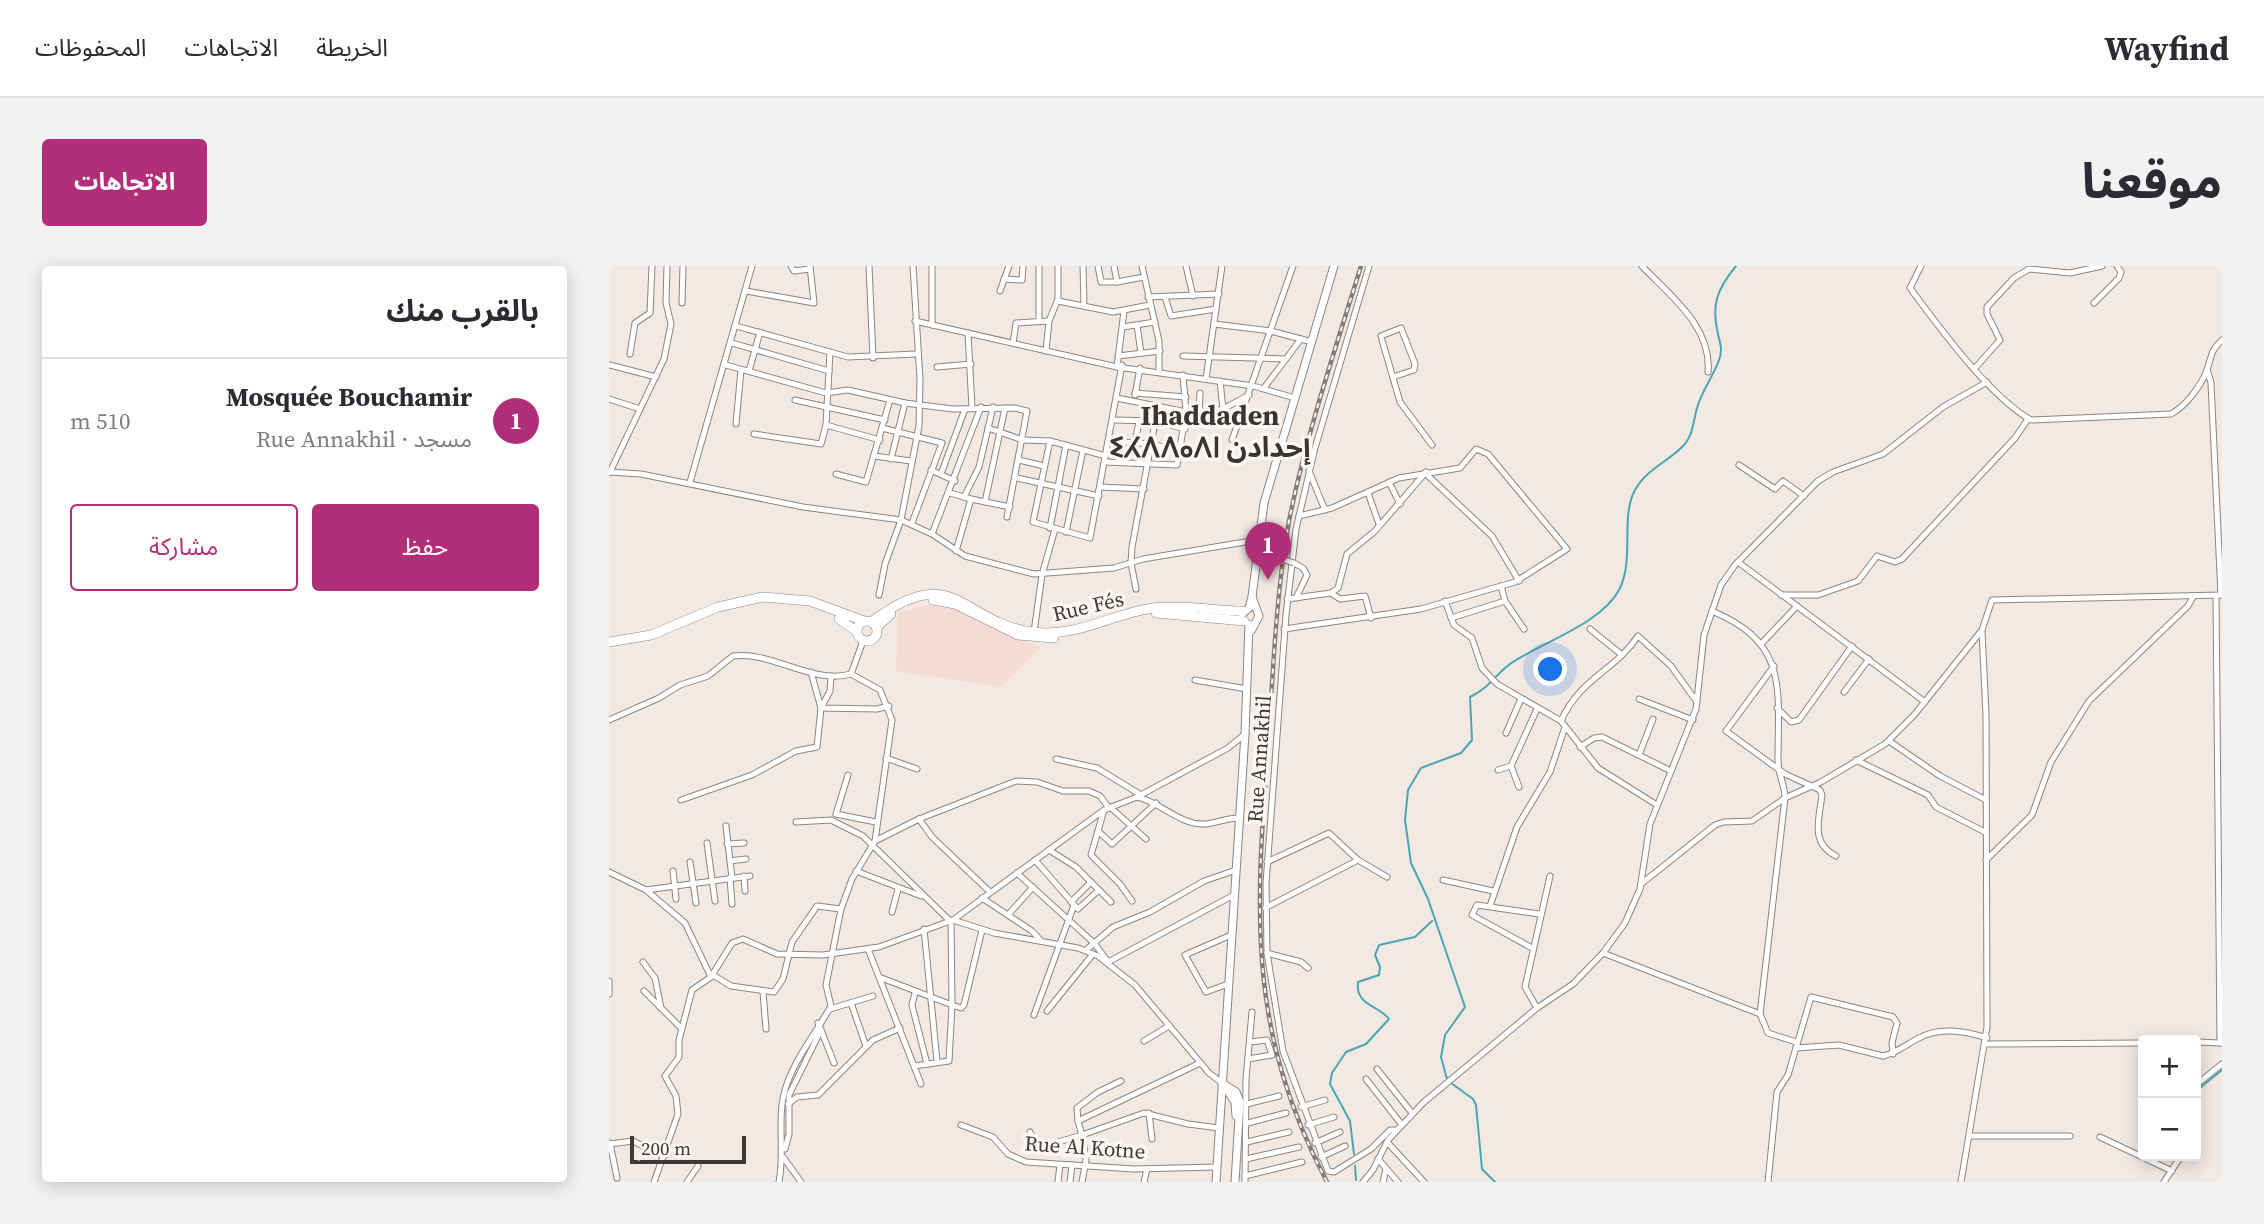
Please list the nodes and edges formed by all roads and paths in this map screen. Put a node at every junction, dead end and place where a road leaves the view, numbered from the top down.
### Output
1 (652, 266) edge
2 (667, 266) edge
3 (683, 266) edge
4 (752, 266) edge
5 (791, 266) edge
6 (869, 266) edge
7 (913, 266) edge
8 (932, 266) edge
9 (1009, 266) edge
10 (1023, 266) edge
11 (1039, 266) edge
12 (1058, 266) edge
13 (1083, 266) edge
14 (1098, 266) edge
15 (1114, 266) edge
16 (1142, 266) edge
17 (1186, 266) edge
18 (1222, 266) edge
19 (1293, 266) edge
20 (1334, 266) edge
21 (1369, 266) edge
22 (1642, 266) edge
23 (1921, 266) edge
24 (2102, 266) edge
25 (2117, 266) edge
26 (810, 268) edge
27 (1144, 277) junction
28 (1023, 278) junction
29 (1004, 279) junction
30 (1041, 279) junction
31 (1117, 282) junction
32 (1000, 290) dead end
33 (746, 291) junction
34 (1219, 294) junction
35 (1193, 296) junction
36 (1165, 297) junction
37 (1148, 298) junction
38 (1058, 302) junction
39 (682, 303) dead end
40 (2094, 303) dead end
41 (1150, 305) junction
42 (1084, 306) junction
43 (1216, 309) junction
44 (1124, 312) junction
45 (1039, 320) junction
46 (915, 321) junction
47 (1049, 321) junction
48 (1155, 322) junction
49 (1213, 324) junction
50 (932, 325) junction
51 (1137, 325) junction
52 (736, 326) junction
53 (1123, 327) junction
54 (1271, 331) junction
55 (760, 332) junction
56 (968, 333) junction
57 (1301, 339) junction
58 (2222, 341) edge
59 (1312, 342) junction
60 (732, 343) junction
61 (1013, 344) junction
62 (755, 350) junction
63 (1046, 351) junction
64 (1160, 351) junction
65 (830, 352) junction
66 (1141, 353) junction
67 (630, 354) dead end
68 (916, 354) junction
69 (1118, 356) junction
70 (1183, 356) dead end
71 (1209, 356) junction
72 (873, 358) junction
73 (1262, 359) junction
74 (1285, 359) junction
75 (971, 364) junction
76 (610, 365) edge
77 (726, 365) junction
78 (1120, 366) junction
79 (937, 367) dead end
80 (1140, 368) junction
81 (1975, 368) junction
82 (2207, 369) junction
83 (741, 370) junction
84 (749, 371) junction
85 (829, 371) junction
86 (1159, 372) junction
87 (1708, 372) dead end
88 (1183, 375) junction
89 (656, 377) junction
90 (1393, 377) junction
91 (1206, 379) junction
92 (1220, 381) junction
93 (1987, 382) junction
94 (1253, 386) junction
95 (1264, 388) junction
96 (826, 393) junction
97 (1135, 393) junction
98 (1200, 393) dead end
99 (1154, 394) junction
100 (1249, 395) junction
101 (1186, 397) junction
102 (1117, 398) junction
103 (1295, 398) junction
104 (609, 399) edge
105 (890, 400) junction
106 (795, 401) dead end
107 (1133, 401) junction
108 (905, 403) junction
109 (919, 404) junction
110 (827, 407) junction
111 (982, 407) junction
112 (993, 407) junction
113 (1156, 407) junction
114 (969, 408) junction
115 (1005, 408) junction
116 (640, 409) junction
117 (1223, 409) junction
118 (1186, 415) junction
119 (1199, 416) junction
120 (1113, 419) junction
121 (2028, 419) junction
122 (885, 420) junction
123 (1139, 421) junction
124 (1156, 421) junction
125 (736, 424) dead end
126 (826, 425) junction
127 (883, 428) junction
128 (988, 428) junction
129 (1185, 429) junction
130 (1000, 431) junction
131 (898, 432) junction
132 (754, 434) dead end
133 (917, 436) junction
134 (880, 440) junction
135 (1023, 440) junction
136 (1233, 440) dead end
137 (1050, 441) junction
138 (1109, 441) junction
139 (942, 443) junction
140 (1135, 443) junction
141 (1152, 444) junction
142 (1066, 445) junction
143 (1432, 445) dead end
144 (951, 446) junction
145 (2212, 446) junction
146 (2222, 446) edge
147 (1083, 450) junction
148 (1181, 452) junction
149 (874, 456) junction
150 (891, 459) junction
151 (1106, 459) junction
152 (1019, 460) junction
153 (911, 461) junction
154 (1739, 465) dead end
155 (1044, 466) junction
156 (1149, 466) junction
157 (931, 470) junction
158 (1309, 470) junction
159 (609, 472) edge
160 (1425, 472) junction
161 (837, 474) dead end
162 (941, 474) junction
163 (1017, 478) junction
164 (955, 481) junction
165 (690, 482) junction
166 (1041, 482) junction
167 (1389, 482) junction
168 (1060, 486) junction
169 (1100, 487) junction
170 (1144, 489) junction
171 (1076, 491) junction
172 (950, 493) junction
173 (1368, 493) junction
174 (1099, 496) junction
175 (1804, 496) junction
176 (964, 497) junction
177 (971, 499) junction
178 (2214, 501) junction
179 (2222, 501) edge
180 (985, 502) junction
181 (1400, 504) junction
182 (1010, 507) junction
183 (1325, 510) junction
184 (1299, 516) junction
185 (1007, 517) dead end
186 (901, 520) junction
187 (912, 523) junction
188 (1379, 524) junction
189 (1052, 529) junction
190 (1259, 531) junction
191 (1066, 532) junction
192 (932, 534) junction
193 (1257, 540) junction
194 (955, 551) junction
195 (1738, 562) junction
196 (1131, 563) junction
197 (1042, 575) junction
198 (1519, 581) junction
199 (1501, 586) junction
200 (1136, 589) dead end
201 (1331, 593) junction
202 (879, 595) dead end
203 (1781, 595) junction
204 (2220, 596) edge
205 (2193, 597) junction
206 (1296, 598) junction
207 (1287, 599) junction
208 (1445, 601) junction
209 (1505, 601) junction
210 (1797, 606) junction
211 (1712, 611) junction
212 (1249, 616) junction
213 (1371, 618) junction
214 (1451, 618) junction
215 (871, 623) junction
216 (1285, 629) junction
217 (1524, 629) dead end
218 (1590, 629) dead end
219 (1982, 630) junction
220 (856, 631) junction
221 (1034, 632) junction
222 (609, 642) edge
223 (863, 642) junction
224 (1761, 644) junction
225 (1852, 646) junction
226 (609, 647) edge
227 (1622, 655) junction
228 (1870, 659) junction
229 (1774, 666) junction
230 (811, 672) junction
231 (851, 672) junction
232 (831, 676) junction
233 (1195, 680) dead end
234 (1247, 689) junction
235 (1844, 692) dead end
236 (1521, 699) junction
237 (1639, 699) dead end
238 (1697, 702) junction
239 (1925, 702) junction
240 (889, 706) junction
241 (821, 708) junction
242 (1777, 708) junction
243 (1537, 709) junction
244 (1653, 719) dead end
245 (609, 720) edge
246 (1693, 720) junction
247 (1563, 724) junction
248 (1245, 733) junction
249 (1506, 733) dead end
250 (1889, 741) junction
251 (1580, 747) junction
252 (1639, 755) junction
253 (886, 758) junction
254 (1056, 760) dead end
255 (1856, 760) junction
256 (1510, 766) junction
257 (1779, 768) junction
258 (917, 769) dead end
259 (1498, 770) dead end
260 (1671, 771) junction
261 (848, 775) dead end
262 (1811, 786) junction
263 (1518, 787) dead end
264 (1142, 795) junction
265 (1785, 798) junction
266 (681, 800) dead end
267 (1986, 800) junction
268 (1156, 803) junction
269 (1657, 805) junction
270 (1108, 808) junction
271 (1239, 818) junction
272 (919, 819) junction
273 (796, 822) dead end
274 (876, 822) junction
275 (726, 826) dead end
276 (1132, 826) junction
277 (1098, 831) junction
278 (1985, 832) junction
279 (1146, 839) dead end
280 (874, 842) junction
281 (707, 843) dead end
282 (744, 843) dead end
283 (727, 844) junction
284 (1049, 850) junction
285 (1836, 856) dead end
286 (746, 859) dead end
287 (730, 860) junction
288 (1035, 860) junction
289 (1358, 860) junction
290 (1986, 860) junction
291 (690, 862) dead end
292 (1267, 862) junction
293 (1236, 870) junction
294 (673, 871) dead end
295 (856, 871) junction
296 (609, 872) edge
297 (1017, 873) junction
298 (1550, 876) dead end
299 (1387, 877) dead end
300 (731, 878) junction
301 (712, 880) junction
302 (1443, 880) dead end
303 (693, 883) junction
304 (1091, 883) junction
305 (1641, 884) junction
306 (674, 885) junction
307 (1033, 887) junction
308 (898, 889) junction
309 (646, 890) junction
310 (1099, 890) junction
311 (745, 891) dead end
312 (1493, 891) junction
313 (990, 892) junction
314 (1234, 895) junction
315 (924, 897) junction
316 (982, 898) junction
317 (676, 899) dead end
318 (715, 901) dead end
319 (1132, 901) dead end
320 (1111, 902) dead end
321 (696, 903) dead end
322 (1073, 903) junction
323 (732, 904) dead end
324 (1490, 906) junction
325 (1265, 908) junction
326 (841, 909) junction
327 (892, 912) dead end
328 (1539, 914) junction
329 (1008, 915) junction
330 (951, 920) junction
331 (1068, 920) junction
332 (924, 929) junction
333 (982, 930) junction
334 (1231, 935) junction
335 (1041, 941) junction
336 (1094, 943) junction
337 (1060, 944) junction
338 (1532, 948) junction
339 (868, 949) junction
340 (1086, 950) junction
341 (832, 953) junction
342 (1266, 953) junction
343 (1603, 953) junction
344 (1093, 954) junction
345 (789, 956) junction
346 (643, 962) dead end
347 (1110, 962) junction
348 (1308, 968) dead end
349 (2221, 973) edge
350 (712, 976) junction
351 (879, 977) junction
352 (609, 981) edge
353 (1228, 984) junction
354 (644, 991) dead end
355 (763, 992) junction
356 (915, 993) junction
357 (609, 994) edge
358 (873, 996) dead end
359 (931, 999) junction
360 (851, 1003) junction
361 (951, 1005) junction
362 (661, 1008) junction
363 (1537, 1008) junction
364 (830, 1009) junction
365 (1047, 1011) dead end
366 (1252, 1012) dead end
367 (1760, 1014) junction
368 (1034, 1015) dead end
369 (818, 1023) junction
370 (1169, 1026) junction
371 (681, 1028) junction
372 (900, 1028) junction
373 (767, 1029) dead end
374 (821, 1030) junction
375 (1144, 1041) dead end
376 (1986, 1041) junction
377 (1249, 1042) junction
378 (2201, 1042) edge
379 (2138, 1043) edge
380 (2221, 1043) edge
381 (1796, 1045) junction
382 (866, 1046) junction
383 (1893, 1054) junction
384 (1248, 1059) junction
385 (937, 1061) junction
386 (834, 1063) dead end
387 (927, 1063) junction
388 (1200, 1063) junction
389 (2222, 1064) edge
390 (914, 1066) junction
391 (1377, 1069) dead end
392 (1366, 1079) dead end
393 (1121, 1081) dead end
394 (2201, 1081) edge
395 (1222, 1083) junction
396 (921, 1084) dead end
397 (1279, 1096) dead end
398 (1325, 1100) dead end
399 (788, 1104) junction
400 (1247, 1104) junction
401 (1301, 1107) junction
402 (1149, 1113) junction
403 (1286, 1113) dead end
404 (1412, 1113) junction
405 (1334, 1117) dead end
406 (1078, 1121) junction
407 (1248, 1123) junction
408 (961, 1125) dead end
409 (1308, 1125) junction
410 (1219, 1128) junction
411 (1399, 1128) junction
412 (1030, 1132) dead end
413 (1289, 1132) dead end
414 (1339, 1132) dead end
415 (1082, 1135) junction
416 (1970, 1136) junction
417 (2070, 1136) dead end
418 (2100, 1138) dead end
419 (1152, 1139) dead end
420 (1247, 1142) junction
421 (1387, 1142) junction
422 (610, 1143) edge
423 (1315, 1143) junction
424 (1345, 1146) dead end
425 (1300, 1147) dead end
426 (783, 1154) junction
427 (664, 1156) junction
428 (1321, 1157) junction
429 (1246, 1159) junction
430 (1378, 1159) junction
431 (2178, 1161) edge
432 (1302, 1162) dead end
433 (1060, 1165) junction
434 (1072, 1165) junction
435 (1086, 1165) junction
436 (698, 1166) dead end
437 (1217, 1167) junction
438 (1147, 1168) junction
439 (1386, 1169) junction
440 (2172, 1171) junction
441 (617, 1178) dead end
442 (1245, 1179) edge
443 (655, 1182) edge
444 (687, 1182) edge
445 (779, 1182) edge
446 (801, 1182) edge
447 (1058, 1182) edge
448 (1070, 1182) edge
449 (1082, 1182) edge
450 (1144, 1182) edge
451 (1216, 1182) edge
452 (1234, 1182) edge
453 (1363, 1182) edge
454 (1384, 1182) edge
455 (1398, 1182) edge
456 (1424, 1182) edge
457 (1768, 1182) edge
458 (1961, 1182) edge
459 (2164, 1182) edge

1 - 67 street
2 - 89 street
3 - 39 street
4 - 33 street
5 - 26 street
6 - 72 street
7 - 46 street
8 - 50 street
9 - 29 street
10 - 28 street
11 - 30 street
12 - 38 street
13 - 42 street
14 - 31 street
15 - 31 street
16 - 27 street
17 - 35 street
18 - 34 street
19 - 54 street
20 - 59 main road
21 - 158 street, Rue Annakhil
22 - 87 street
23 - 81 street
24 - 81 street
25 - 40 street
26 - 33 street
27 - 31 street
27 - 37 street
28 - 29 street
28 - 30 street
29 - 32 street
30 - 45 street
33 - 52 street
34 - 35 street
34 - 43 street
35 - 36 street
36 - 37 street
36 - 43 street
37 - 41 street
38 - 42 street
38 - 47 street
41 - 44 street
41 - 48 street
42 - 44 street
43 - 49 street
44 - 53 street
45 - 47 street
45 - 61 street
46 - 50 street
46 - 68 street
47 - 63 street
48 - 51 street
48 - 64 street
49 - 54 street
49 - 71 street
50 - 56 street
51 - 53 street
51 - 66 street
52 - 55 street
52 - 60 street
53 - 69 street
54 - 57 street
54 - 73 street
55 - 62 street
55 - 65 street
56 - 61 street
56 - 75 street
57 - 59 street
57 - 74 street
58 - 82 street
59 - 103 main road
60 - 62 street
60 - 77 street
61 - 63 street
62 - 84 street
62 - 85 street
63 - 78 street
64 - 66 street
64 - 86 street
65 - 72 street
65 - 85 street
66 - 69 street
68 - 72 street
68 - 109 street
69 - 78 street
70 - 71 street
71 - 73 street
71 - 91 street
73 - 74 street
73 - 94 street
74 - 95 street
75 - 79 street
75 - 114 street
76 - 89 street
77 - 83 street
77 - 165 street
78 - 80 street
78 - 102 street
80 - 86 street
80 - 97 street
81 - 93 street
82 - 121 street
82 - 145 street
83 - 84 street
83 - 125 street
84 - 96 street
85 - 96 street
86 - 88 street
88 - 91 street
88 - 101 street
89 - 116 street
90 - 90 street
90 - 143 street
91 - 92 street
92 - 94 street
92 - 117 street
93 - 121 street
93 - 175 street
94 - 95 street
94 - 100 street
95 - 103 street
96 - 105 street
96 - 110 street
97 - 99 street
97 - 107 street
98 - 119 street
99 - 101 street
99 - 113 street
100 - 117 street
100 - 136 street
101 - 118 street
102 - 107 street
102 - 120 street
103 - 190 main road
104 - 116 street
105 - 108 street
105 - 122 street
106 - 110 street
107 - 113 street
108 - 109 street
108 - 131 street
109 - 114 street
109 - 133 street
110 - 122 street
110 - 126 street
111 - 112 street
111 - 114 street
111 - 164 street
112 - 115 street
112 - 128 street
113 - 118 street
113 - 124 street
114 - 144 street
115 - 130 street
115 - 135 street
116 - 159 street
117 - 119 street
118 - 119 street
118 - 129 street
120 - 123 street
120 - 138 street
121 - 203 street
122 - 127 street
123 - 124 street
123 - 140 street
124 - 129 street
124 - 141 street
126 - 132 street
126 - 134 street
127 - 131 street
127 - 134 street
128 - 130 street
128 - 176 street
129 - 148 street
130 - 135 street
130 - 180 street
131 - 133 street
131 - 150 street
133 - 139 street
133 - 153 street
134 - 149 street
135 - 137 street
135 - 152 street
137 - 142 street
137 - 155 street
138 - 140 street
138 - 151 street
139 - 144 street
139 - 157 street
140 - 141 street
141 - 148 street
141 - 156 street
142 - 147 street
142 - 168 street
144 - 162 street
145 - 146 street
145 - 178 street
147 - 151 street
147 - 171 street
148 - 156 street
149 - 150 street
149 - 161 street
150 - 153 street
151 - 156 street
151 - 169 street
152 - 155 street
152 - 163 street
153 - 186 street
154 - 175 street
155 - 166 street
156 - 170 street
157 - 162 street
157 - 187 street
158 - 183 street
158 - 184 street, Rue Annakhil
159 - 165 street
160 - 167 street
160 - 181 street
160 - 198 street
160 - 198 street
162 - 164 street
163 - 166 street
163 - 182 street
164 - 172 street
165 - 186 street
166 - 168 street
166 - 189 street
167 - 173 street
167 - 181 street
168 - 171 street
168 - 189 street
169 - 170 street
169 - 174 street
170 - 196 street
171 - 174 street
171 - 191 street
172 - 176 street
172 - 192 street
173 - 183 street
173 - 188 street
174 - 191 street
175 - 195 street
176 - 177 street
177 - 180 street
177 - 194 street
178 - 179 street
178 - 204 street
180 - 182 street
181 - 188 street
182 - 185 street
183 - 184 street
184 - 207 street, Rue Annakhil
186 - 187 street
186 - 202 street
187 - 192 street
188 - 201 street
189 - 191 street
189 - 197 street
190 - 193 main road
190 - 206 street, bridge
192 - 194 street
193 - 196 street
193 - 212 main road
194 - 197 street
195 - 203 street
195 - 211 street
196 - 197 street
196 - 200 street
197 - 221 street
198 - 199 street
199 - 208 street
199 - 209 street
201 - 206 street
201 - 213 street
203 - 210 street
204 - 205 street
204 - 349 street
205 - 219 street
205 - 290 street
206 - 207 street
207 - 216 street, Rue Annakhil
208 - 213 street
208 - 214 street
209 - 214 street
209 - 217 street
210 - 224 street
210 - 225 street
211 - 224 street
211 - 238 street
212 - 215 highway, Rue Fés
212 - 221 highway, Rue Fés
212 - 234 main road
213 - 216 street
214 - 236 street
215 - 220 highway
215 - 221 highway, Rue Fés
215 - 222 highway
215 - 223 highway
216 - 292 street, Rue Annakhil
218 - 227 street
219 - 239 street
219 - 267 street
220 - 223 highway
220 - 226 highway
223 - 231 street
224 - 229 street
225 - 228 street
225 - 242 street
227 - 238 street
227 - 247 street
228 - 235 street
228 - 239 street
229 - 242 street
229 - 257 street
230 - 232 street
230 - 241 street
230 - 245 street
231 - 232 street
231 - 240 street
232 - 241 street
233 - 234 street
234 - 248 main road
236 - 243 street
236 - 249 street
237 - 246 street
238 - 246 street
239 - 250 street
240 - 241 street
240 - 253 street
241 - 266 street
242 - 257 street
243 - 247 street
243 - 256 street
244 - 252 street
246 - 260 street
247 - 251 street
247 - 312 street
248 - 264 street
248 - 271 main road
250 - 255 street
250 - 267 street
251 - 252 street
251 - 269 street
252 - 260 street
253 - 258 street
253 - 274 street
254 - 264 street
255 - 262 street
255 - 278 street
256 - 259 street
256 - 263 street
257 - 262 street
257 - 265 street
260 - 269 street
261 - 274 street
262 - 265 street
262 - 285 street
264 - 268 street
264 - 270 street
265 - 305 street
265 - 367 street
267 - 278 street
268 - 271 street
268 - 276 street
269 - 305 street
270 - 272 street
270 - 276 street
270 - 277 street
270 - 284 street
271 - 293 main road
272 - 280 street
272 - 313 street
273 - 280 street
274 - 280 street
275 - 283 street
276 - 277 street
276 - 279 street
277 - 319 street
278 - 290 street
280 - 295 street
280 - 315 street
281 - 301 street
282 - 283 street
283 - 287 street
284 - 288 street
284 - 304 street
286 - 287 street
287 - 300 street
288 - 297 street
288 - 322 street
289 - 292 street
289 - 299 street
289 - 325 street
290 - 376 street
291 - 303 street
292 - 325 street, Rue Annakhil
293 - 314 main road
293 - 336 street
294 - 306 street
295 - 308 street
295 - 326 street
296 - 309 street
297 - 307 street
297 - 313 street
298 - 328 street
300 - 301 street
300 - 311 street
300 - 323 street
301 - 303 street
301 - 318 street
302 - 312 street
303 - 306 street
303 - 321 street
304 - 310 street
304 - 322 street
305 - 343 street
306 - 309 street
306 - 317 street
307 - 329 street
307 - 331 street
308 - 315 street
308 - 327 street
309 - 350 street
310 - 320 street
310 - 322 street
312 - 324 street
313 - 316 street
314 - 334 main road
314 - 347 street
315 - 330 street
316 - 329 street
316 - 330 street
322 - 331 street
324 - 328 street
324 - 338 street
325 - 342 street, Rue Annakhil
326 - 341 street
326 - 345 street
328 - 338 street
329 - 335 street
330 - 332 street
330 - 333 street
330 - 361 street
331 - 336 street
331 - 337 street
332 - 339 street
332 - 359 street
333 - 335 street
333 - 361 street
334 - 353 main road
334 - 353 street
335 - 337 street
336 - 340 street
336 - 347 street
337 - 340 street
337 - 368 street
338 - 363 street
339 - 341 street
339 - 351 street
340 - 344 street
341 - 345 street
341 - 364 street
342 - 348 street
342 - 401 street, Rue Annakhil
343 - 363 street
343 - 367 street
344 - 347 street
344 - 365 street
345 - 350 street
345 - 355 street
346 - 362 street
347 - 370 street
349 - 380 street
350 - 355 street
350 - 371 street
351 - 356 street
351 - 372 street
352 - 357 street
353 - 395 main road
354 - 362 street
355 - 373 street
356 - 359 street
356 - 387 street
358 - 360 street
359 - 361 street
359 - 385 street
360 - 364 street
360 - 382 street
361 - 385 street
362 - 371 street
363 - 404 street
364 - 369 street
366 - 377 street
367 - 381 street
369 - 374 street
369 - 426 street
370 - 375 street
370 - 388 street
371 - 427 street
372 - 382 street
372 - 390 street
374 - 386 street
374 - 399 street
376 - 379 street
376 - 383 street
376 - 416 street
377 - 384 street
377 - 384 street
378 - 380 street
381 - 383 street
381 - 383 street
381 - 457 street
382 - 399 street
384 - 400 street
385 - 387 street
387 - 390 street
388 - 395 street
388 - 406 street
389 - 394 street
390 - 396 street
391 - 404 street
392 - 411 street
393 - 406 street
395 - 410 main road
395 - 452 main road
397 - 400 street
398 - 401 street
399 - 426 street
400 - 407 street
401 - 409 street, Rue Annakhil
402 - 410 street
402 - 415 street
402 - 419 street
403 - 407 street
404 - 411 street
405 - 409 street
406 - 415 street
407 - 420 street
408 - 433 street, Rue Al Kotne
409 - 423 street, Rue Annakhil
410 - 437 main road
411 - 421 street
411 - 428 street
412 - 415 street
413 - 420 street
414 - 423 street
415 - 435 street
416 - 417 street
416 - 458 street
418 - 440 street
420 - 429 street
421 - 430 street
421 - 456 street
422 - 427 street
422 - 441 street
423 - 428 street, Rue Annakhil
424 - 428 street
425 - 429 street
426 - 445 street
426 - 446 street
427 - 443 street
429 - 442 street
430 - 439 street
430 - 453 street
431 - 440 street
432 - 442 street
433 - 434 street, Rue Al Kotne
433 - 447 street
434 - 435 street, Rue Al Kotne
434 - 448 street
435 - 438 street, Rue Al Kotne
435 - 449 street
436 - 444 street
437 - 438 street, Rue Al Kotne
437 - 451 main road
438 - 450 street
439 - 454 street
439 - 455 street
440 - 459 street

